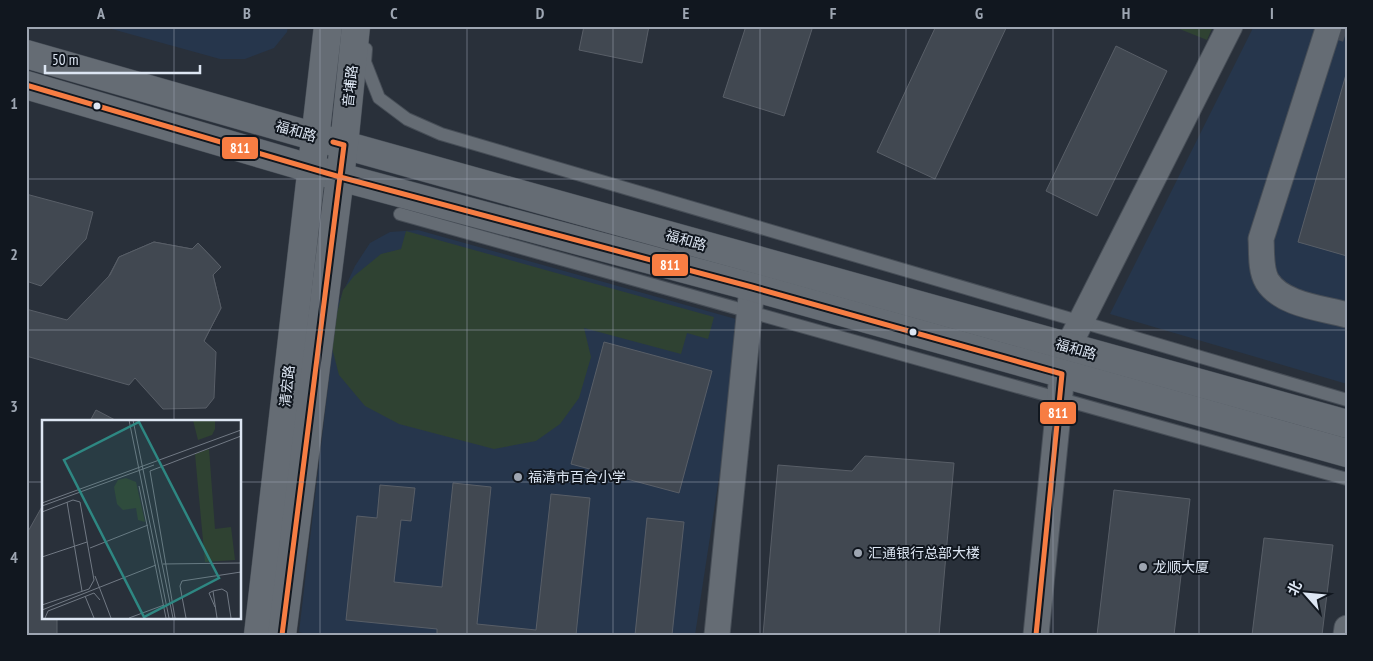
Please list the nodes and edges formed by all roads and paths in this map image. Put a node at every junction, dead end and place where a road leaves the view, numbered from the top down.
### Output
1 (328, 26) edge
2 (356, 26) edge
3 (369, 26) edge
4 (1230, 26) edge
5 (1329, 26) edge
6 (26, 54) edge
7 (26, 85) edge
8 (315, 136) junction
9 (344, 145) junction
10 (311, 169) junction
11 (340, 177) junction
12 (400, 214) dead end
13 (751, 300) junction
14 (1347, 316) edge
15 (1081, 322) junction
16 (1068, 346) junction
17 (1060, 386) junction
18 (1347, 400) edge
19 (1347, 424) edge
20 (1347, 453) edge
21 (1347, 479) edge
22 (1347, 628) edge
23 (258, 635) edge
24 (282, 635) edge
25 (717, 635) edge
26 (1036, 635) edge
27 (1346, 635) edge

1 - 8 street, 音埔路
2 - 9 street, 音埔路
3 - 15 lane
4 - 15 street
5 - 14 street
6 - 8 street, 福和路
7 - 10 street, 福和路
8 - 9 street, 福和路
8 - 10 street, 清宏路
9 - 11 street, 清宏路
9 - 16 street, 福和路
10 - 11 street, 福和路
10 - 23 street, 清宏路
11 - 13 street, 福和路
11 - 24 street, 清宏路
12 - 13 lane
13 - 17 street, 福和路
13 - 25 street
15 - 16 street
15 - 18 lane
16 - 19 street, 福和路
17 - 20 street, 福和路
17 - 21 lane
17 - 26 street
22 - 27 street

